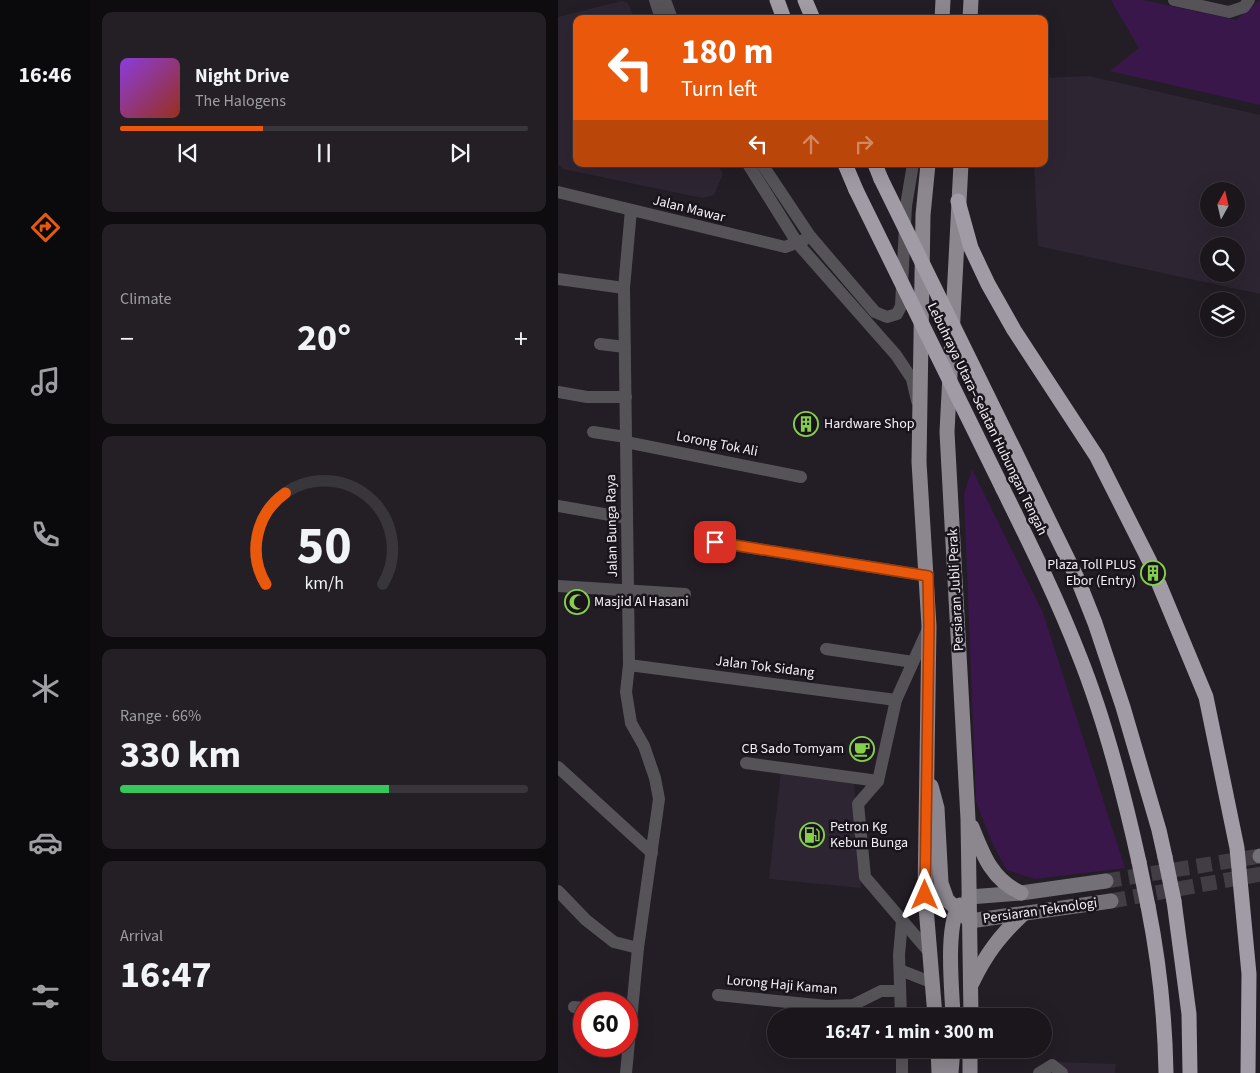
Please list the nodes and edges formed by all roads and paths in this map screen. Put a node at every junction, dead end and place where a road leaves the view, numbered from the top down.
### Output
1 (654, 0) edge
2 (665, 0) edge
3 (777, 0) edge
4 (805, 0) edge
5 (943, 0) edge
6 (971, 0) edge
7 (1174, 0) edge
8 (1249, 0) edge
9 (660, 15) edge
10 (671, 15) edge
11 (783, 15) edge
12 (811, 15) edge
13 (942, 15) edge
14 (970, 15) edge
15 (750, 167) edge
16 (764, 167) edge
17 (846, 167) edge
18 (876, 167) edge
19 (912, 167) edge
20 (928, 167) edge
21 (961, 167) edge
22 (558, 192) edge
23 (958, 201) junction
24 (632, 210) junction
25 (810, 236) junction
26 (798, 244) junction
27 (558, 279) edge
28 (624, 288) junction
29 (600, 344) dead end
30 (625, 348) junction
31 (558, 392) edge
32 (626, 397) junction
33 (921, 415) junction
34 (593, 432) dead end
35 (626, 439) junction
36 (801, 477) dead end
37 (558, 506) edge
38 (627, 518) junction
39 (715, 542) dead end
40 (1150, 562) tunnel mouth
41 (928, 576) junction
42 (1160, 584) tunnel mouth
43 (558, 586) edge
44 (628, 591) junction
45 (685, 594) dead end
46 (929, 626) junction
47 (826, 648) dead end
48 (913, 662) junction
49 (629, 664) junction
50 (896, 700) junction
51 (746, 763) dead end
52 (926, 767) junction
53 (558, 768) edge
54 (878, 781) junction
55 (968, 819) junction
56 (652, 854) junction
57 (1106, 881) tunnel mouth
58 (558, 891) edge
59 (1021, 894) junction
60 (969, 897) junction
61 (1110, 901) tunnel mouth
62 (956, 911) junction
63 (1022, 915) junction
64 (902, 921) junction
65 (970, 921) junction
66 (638, 948) junction
67 (930, 953) junction
68 (900, 970) junction
69 (932, 984) junction
70 (971, 984) junction
71 (900, 991) junction
72 (632, 992) edge
73 (718, 995) dead end
74 (901, 1008) edge
75 (934, 1008) edge
76 (953, 1008) edge
77 (971, 1008) edge
78 (627, 1057) edge
79 (902, 1058) edge
80 (941, 1058) edge
81 (946, 1058) edge
82 (970, 1058) edge
83 (626, 1073) edge
84 (902, 1073) edge
85 (938, 1073) edge
86 (951, 1073) edge
87 (970, 1073) edge
88 (1039, 1073) edge
89 (1062, 1073) edge
90 (1166, 1073) edge
91 (1190, 1073) edge
92 (1248, 1073) edge

1 - 9 street
2 - 10 street
3 - 11 highway
4 - 12 highway
5 - 13 main road
6 - 14 main road
7 - 8 street
15 - 26 street
16 - 25 street
17 - 90 highway, Lebuhraya Utara–Selatan Hubungan Tengah, bridge
18 - 91 highway, Lebuhraya Utara–Selatan Hubungan Tengah, bridge
19 - 25 street
20 - 33 main road, Persiaran Jubli Perak
21 - 23 main road, Persiaran Jubli Perak
22 - 24 street, Jalan Mawar
23 - 40 highway
23 - 55 main road, Persiaran Jubli Perak
24 - 26 street, Jalan Mawar
24 - 28 street, Jalan Bunga Raya
25 - 26 street
26 - 33 street
27 - 28 street
28 - 30 street, Jalan Bunga Raya
29 - 30 street
30 - 32 street, Jalan Bunga Raya
31 - 32 street
32 - 35 street, Jalan Bunga Raya
33 - 41 main road, Persiaran Jubli Perak
34 - 35 street, Lorong Tok Ali
35 - 36 street, Lorong Tok Ali
35 - 38 street, Jalan Bunga Raya
37 - 38 street
38 - 44 street, Jalan Bunga Raya
39 - 41 street
41 - 46 main road, Persiaran Jubli Perak
42 - 92 highway
43 - 44 street
44 - 45 street
44 - 49 street, Jalan Bunga Raya
46 - 48 street
46 - 52 main road, Persiaran Jubli Perak
47 - 48 street
48 - 50 street
49 - 50 street, Jalan Tok Sidang
49 - 56 street, Jalan Bunga Raya
50 - 54 street
51 - 54 street
52 - 62 main road
52 - 67 main road, Persiaran Jubli Perak
53 - 56 street
54 - 64 street
55 - 59 main road
55 - 60 main road, Persiaran Jubli Perak
56 - 66 street, Jalan Bunga Raya
57 - 59 main road, Persiaran Teknologi
58 - 66 street
59 - 60 main road, Persiaran Teknologi
60 - 62 main road
60 - 65 main road, Persiaran Jubli Perak
61 - 63 main road, Persiaran Teknologi
62 - 65 main road
62 - 76 main road
63 - 65 main road, Persiaran Teknologi
63 - 70 main road
64 - 67 street
64 - 68 street
65 - 70 main road, Persiaran Jubli Perak
66 - 72 street, Jalan Bunga Raya
67 - 69 main road, Persiaran Jubli Perak
68 - 69 street
68 - 71 street
69 - 75 main road, Persiaran Jubli Perak
70 - 77 main road, Persiaran Jubli Perak
71 - 73 street, Lorong Haji Kaman
71 - 74 street
78 - 83 street, Jalan Bunga Raya
79 - 84 street
80 - 85 main road
81 - 86 main road
82 - 87 main road
88 - 89 street

